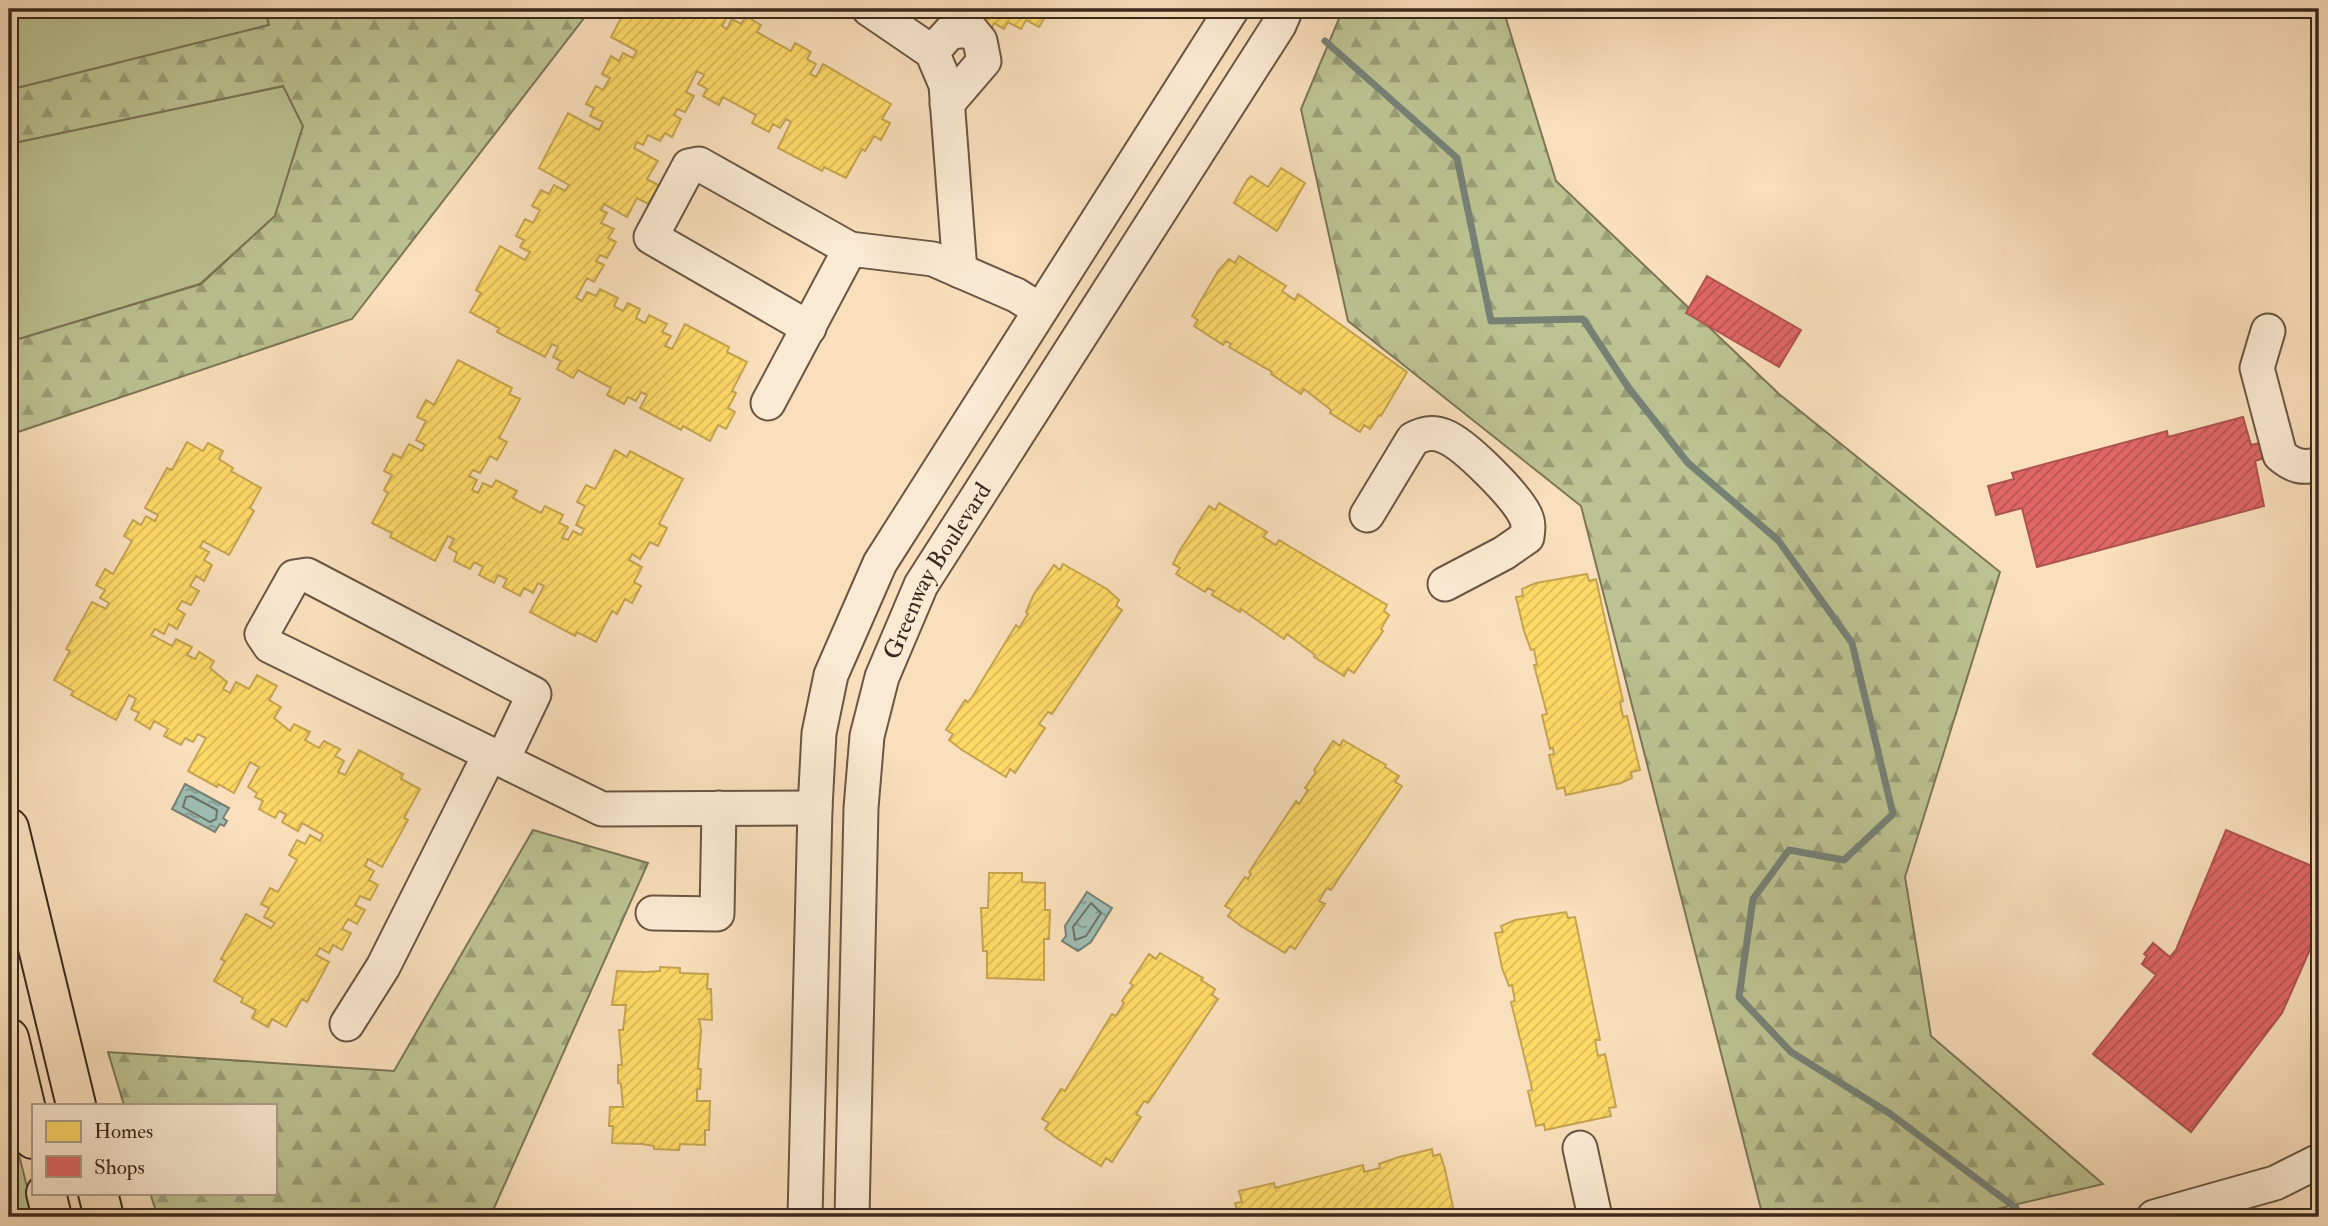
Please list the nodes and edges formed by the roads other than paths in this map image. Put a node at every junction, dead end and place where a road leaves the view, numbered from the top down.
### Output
1 (869, 9) edge
2 (1232, 9) edge
3 (1286, 9) edge
4 (932, 52) junction
5 (947, 104) junction
6 (850, 249) junction
7 (960, 271) junction
8 (1040, 310) junction
9 (809, 328) junction
10 (2268, 331) dead end
11 (768, 403) dead end
12 (2319, 465) edge
13 (1367, 515) dead end
14 (1445, 584) dead end
15 (496, 756) junction
16 (719, 808) junction
17 (815, 808) junction
18 (10, 841) edge
19 (653, 913) dead end
20 (347, 1024) dead end
21 (9, 1038) edge
22 (76, 1104) edge
23 (32, 1135) edge
24 (1580, 1148) dead end
25 (2319, 1161) edge
26 (46, 1194) edge
27 (98, 1194) edge
28 (52, 1217) edge
29 (104, 1217) edge
30 (805, 1217) edge
31 (852, 1217) edge
32 (1595, 1217) edge
33 (2154, 1217) edge

1 - 4 street
2 - 8 street, Greenway Boulevard
3 - 31 street, Greenway Boulevard
4 - 5 street
4 - 5 street
5 - 7 street
6 - 7 street
6 - 9 street
6 - 9 street
7 - 8 street
8 - 17 street, Greenway Boulevard
9 - 11 street
10 - 12 street
13 - 14 street
15 - 15 street
15 - 16 street
15 - 20 street
16 - 17 street
16 - 19 street
17 - 30 street, Greenway Boulevard
18 - 22 main road
21 - 23 main road
24 - 32 street
25 - 33 street
26 - 28 main road
27 - 29 main road

